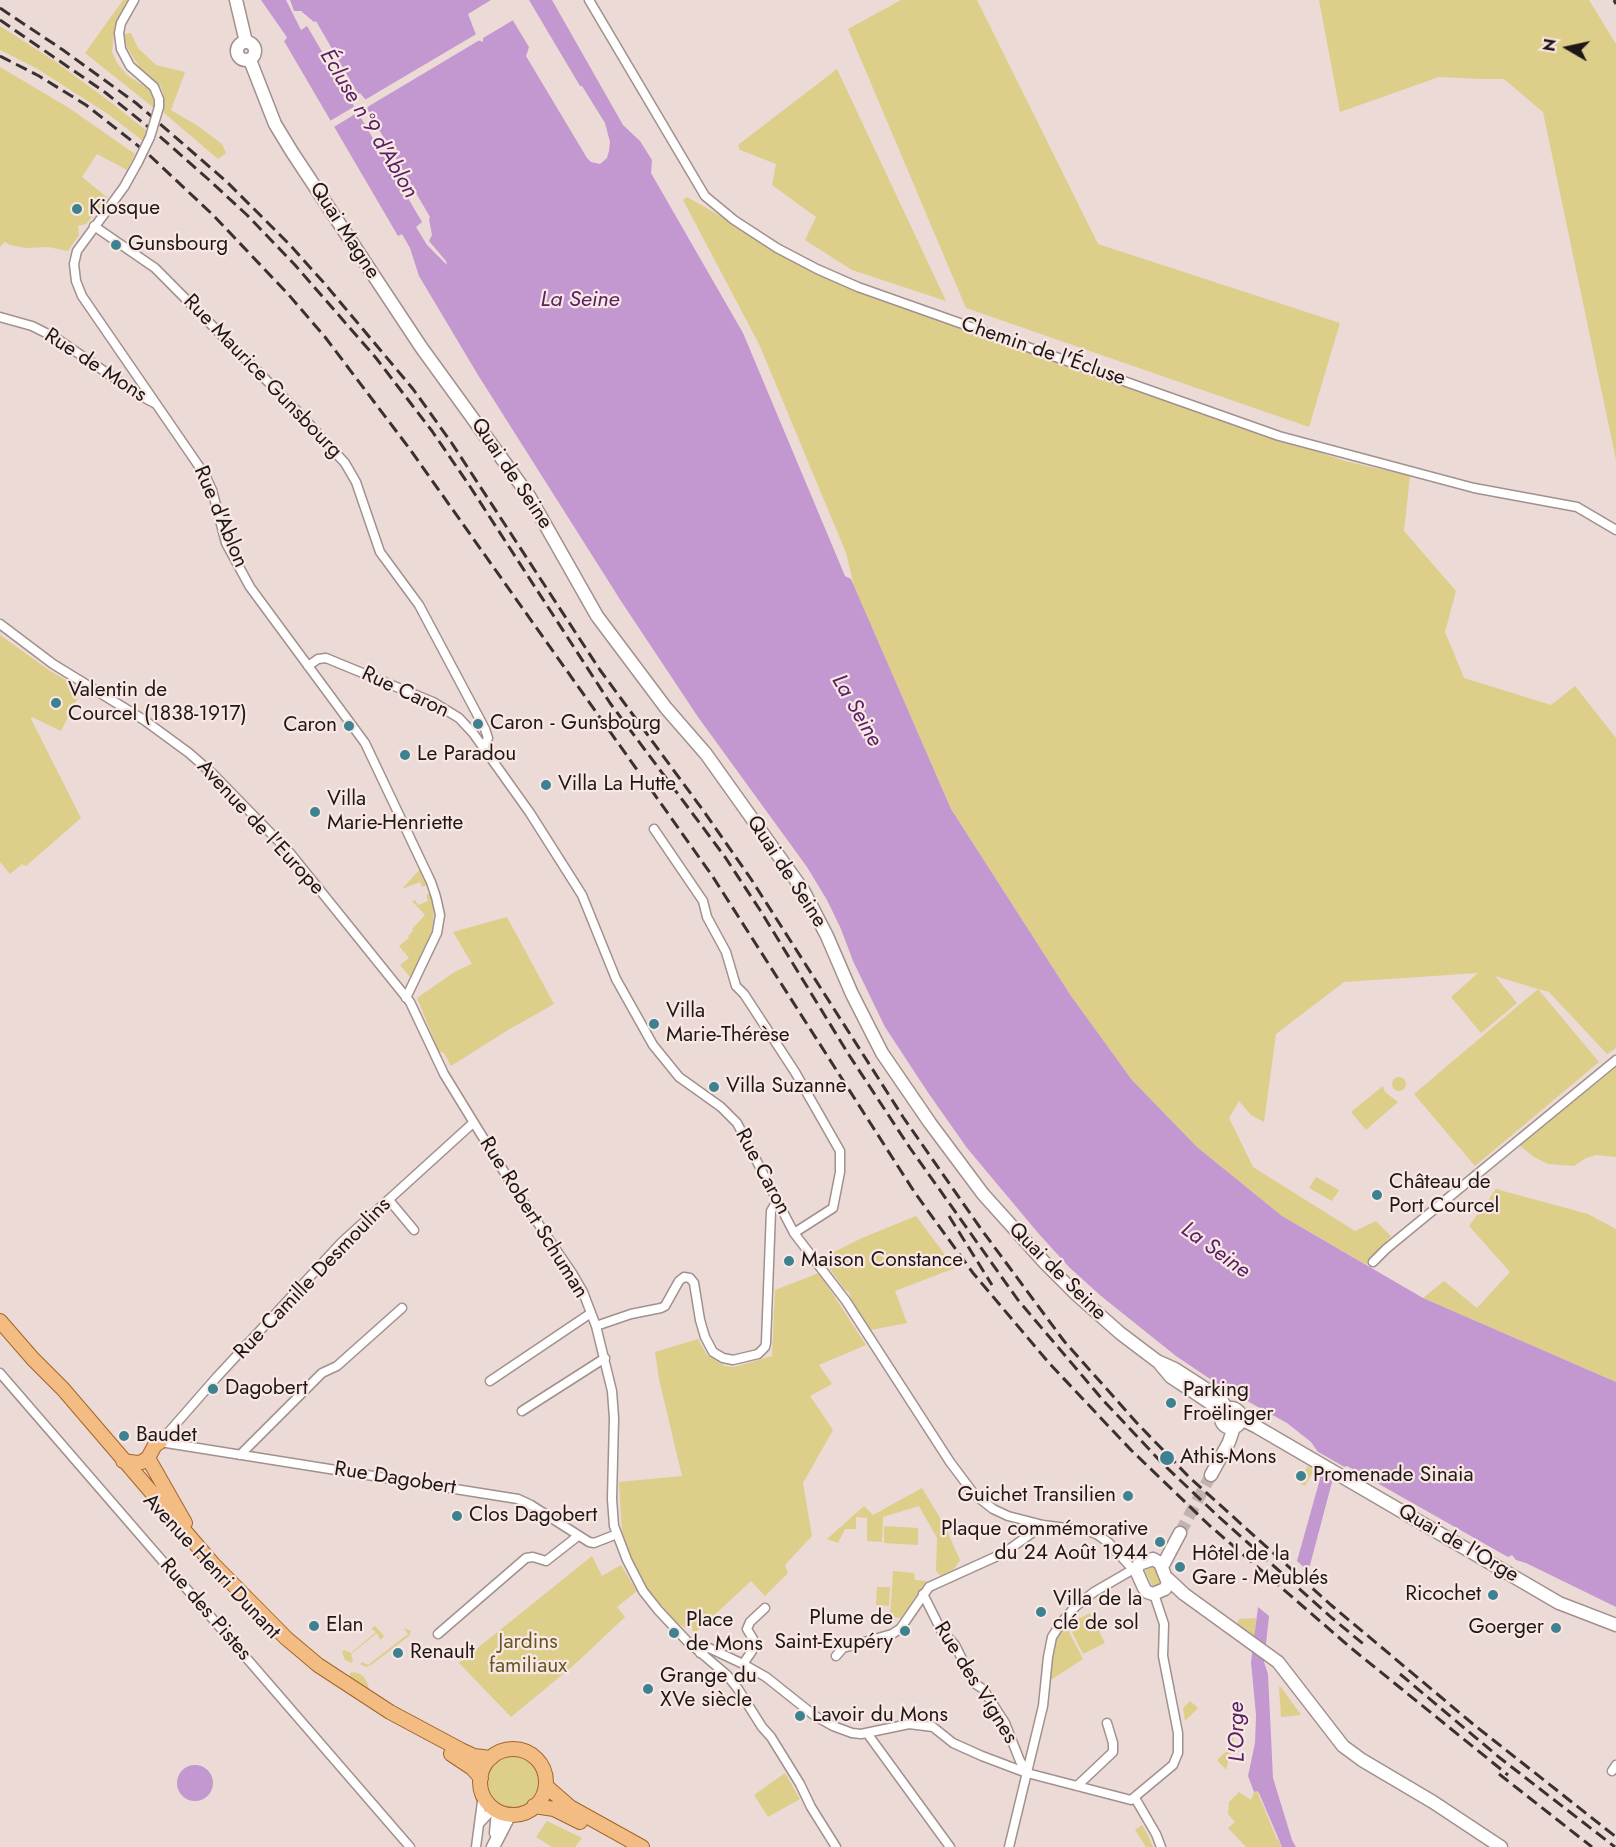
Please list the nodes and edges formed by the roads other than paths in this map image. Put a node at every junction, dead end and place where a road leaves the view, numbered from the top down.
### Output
1 (134, 0) edge
2 (236, 0) edge
3 (589, 0) edge
4 (94, 226) junction
5 (0, 317) edge
6 (454, 393) joint
7 (156, 404) junction
8 (1616, 531) edge
9 (0, 624) edge
10 (308, 666) junction
11 (483, 748) junction
12 (654, 828) dead end
13 (406, 998) junction
14 (1616, 1060) edge
15 (473, 1123) junction
16 (389, 1200) junction
17 (777, 1202) junction
18 (414, 1230) dead end
19 (794, 1233) junction
20 (1373, 1262) dead end
21 (402, 1308) dead end
22 (591, 1313) junction
23 (0, 1322) edge
24 (596, 1326) junction
25 (605, 1358) junction
26 (33, 1359) junction
27 (0, 1373) edge
28 (490, 1381) dead end
29 (522, 1411) dead end
30 (1237, 1423) junction
31 (160, 1442) junction
32 (240, 1455) junction
33 (148, 1458) junction
34 (123, 1461) junction
35 (1211, 1475) tunnel mouth
36 (1043, 1525) junction
37 (1180, 1533) tunnel mouth
38 (617, 1534) junction
39 (578, 1536) junction
40 (194, 1541) junction
41 (1135, 1573) junction
42 (1162, 1574) junction
43 (923, 1594) junction
44 (765, 1608) dead end
45 (1616, 1625) edge
46 (438, 1634) dead end
47 (700, 1653) junction
48 (836, 1656) dead end
49 (743, 1664) junction
50 (1107, 1723) dead end
51 (867, 1733) junction
52 (491, 1758) junction
53 (1027, 1773) junction
54 (481, 1778) junction
55 (546, 1786) junction
56 (1077, 1786) junction
57 (483, 1794) junction
58 (1135, 1798) junction
59 (534, 1806) junction
60 (501, 1811) junction
61 (480, 1823) junction
62 (410, 1847) edge
63 (476, 1847) edge
64 (493, 1847) edge
65 (626, 1847) edge
66 (642, 1847) edge
67 (836, 1847) edge
68 (950, 1847) edge
69 (1009, 1847) edge
70 (1161, 1847) edge
71 (1501, 1847) edge

1 - 4 street, Rue d'Ablon, bridge
2 - 6 main road, Quai Magne
3 - 8 street, Chemin de l'Écluse
4 - 7 street, Rue d'Ablon
4 - 11 street, Rue Maurice Gunsbourg
5 - 7 street, Rue de Mons
6 - 30 main road, Quai de Seine
7 - 10 street, Rue d'Ablon
9 - 13 street, Avenue de l'Europe
10 - 11 street, Rue Caron
10 - 13 street, Rue d'Ablon
11 - 17 street, Rue Caron
12 - 19 street
13 - 15 street, Rue Robert Schuman
14 - 20 street
15 - 16 street, Rue Camille Desmoulins
15 - 22 street, Rue Robert Schuman
16 - 18 street
16 - 31 street, Rue Camille Desmoulins
17 - 19 street, Rue Caron
17 - 24 street
19 - 36 street, Rue Caron
21 - 32 street
22 - 24 street, Rue Robert Schuman
22 - 28 street
23 - 26 main road, Avenue Henri Dunant
24 - 25 street, Rue Robert Schuman
25 - 29 street
25 - 38 street, Rue Robert Schuman
26 - 34 main road, Avenue Henri Dunant
26 - 54 main road, Avenue Henri Dunant
27 - 62 street, Rue des Pistes
30 - 35 main road
30 - 45 main road, Quai de l'Orge
31 - 32 street, Rue Dagobert
31 - 33 main road
32 - 39 street, Rue Dagobert
33 - 34 main road
33 - 40 main road
34 - 40 main road, Avenue Henri Dunant
36 - 41 street, Rue Caron
36 - 43 street
37 - 42 main road
38 - 39 street, Rue Dagobert
38 - 47 street, Rue Robert Schuman
39 - 46 street
40 - 52 main road, Avenue Henri Dunant
41 - 42 main road
41 - 42 main road
41 - 53 street
42 - 58 street
42 - 71 main road
43 - 48 street
43 - 53 street, Rue des Vignes
44 - 49 street
47 - 49 street
47 - 67 street, Rue Robert Schuman
49 - 51 street
50 - 56 street
51 - 53 street
51 - 68 street
52 - 54 main road
52 - 55 main road
53 - 56 street
53 - 69 street
54 - 57 main road
55 - 59 main road
55 - 66 main road
56 - 58 street
57 - 60 main road
57 - 61 street
58 - 70 street
59 - 60 main road
59 - 65 main road
60 - 61 street
60 - 64 main road
61 - 63 street

